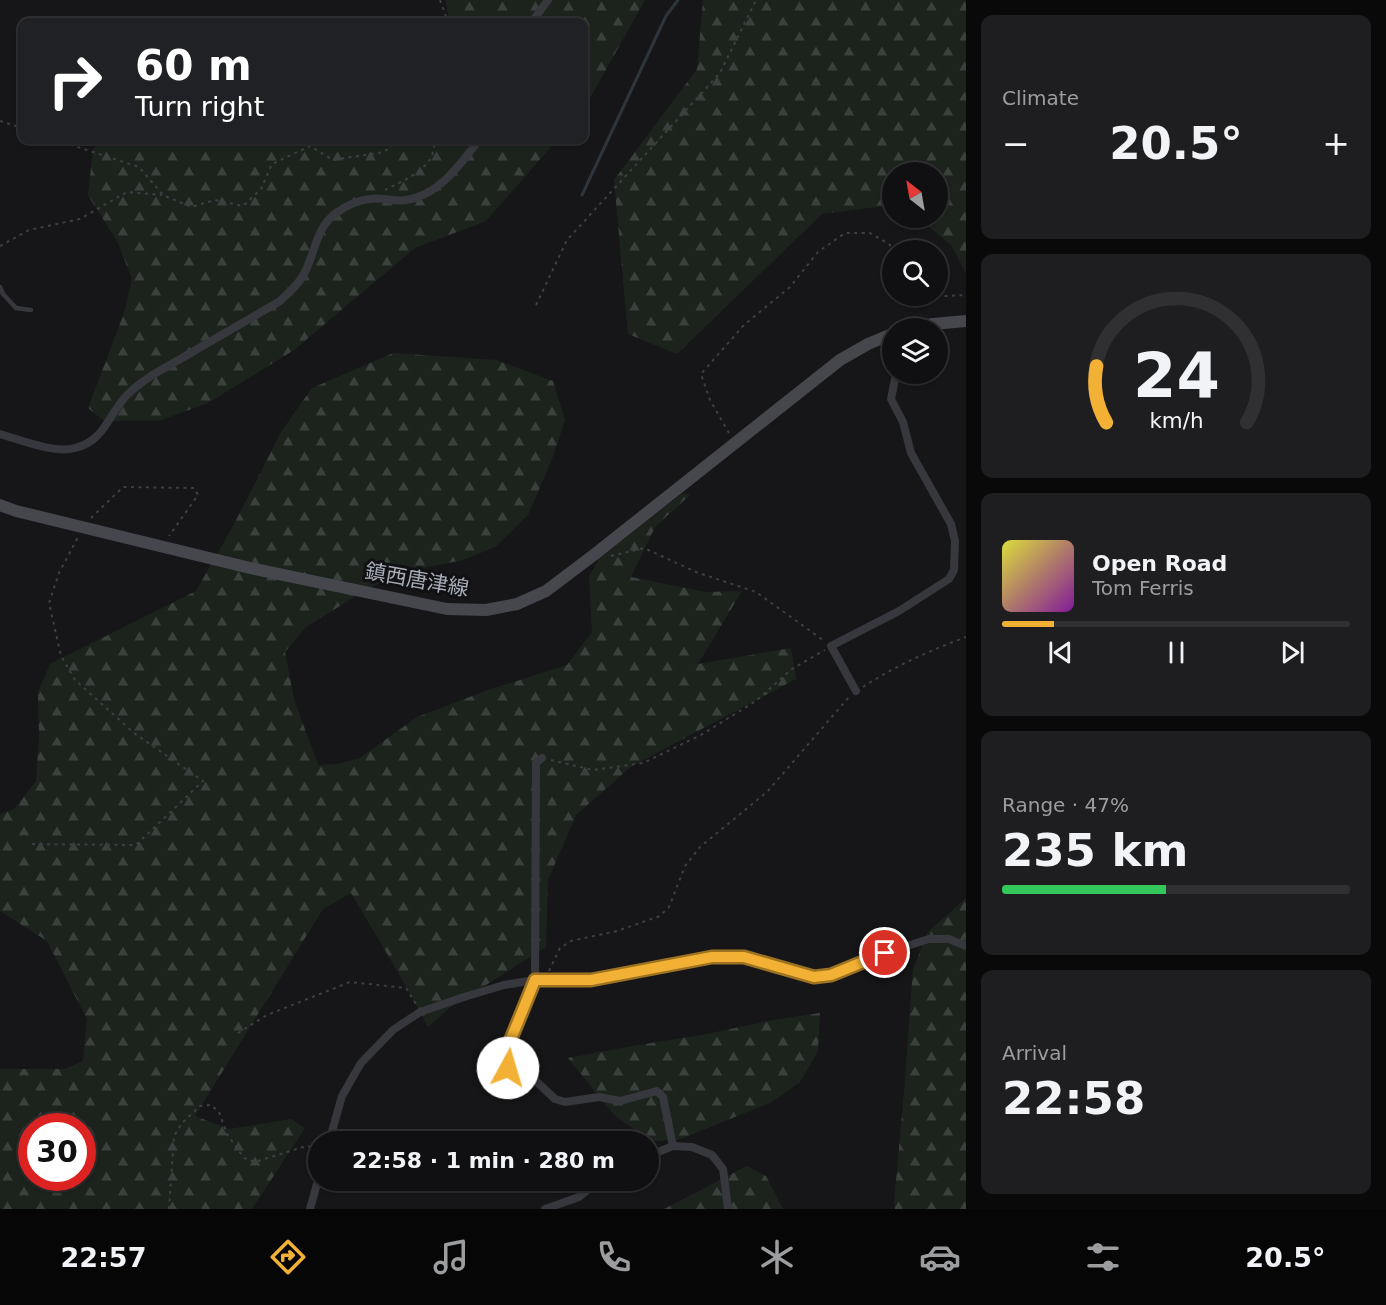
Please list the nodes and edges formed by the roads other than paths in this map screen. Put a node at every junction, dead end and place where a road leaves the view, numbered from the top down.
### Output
1 (548, 0) edge
2 (535, 18) edge
3 (476, 144) edge
4 (0, 287) edge
5 (31, 310) dead end
6 (966, 321) edge
7 (948, 323) edge
8 (882, 338) edge
9 (894, 384) edge
10 (0, 434) edge
11 (0, 505) edge
12 (856, 691) road end
13 (542, 758) road end
14 (966, 946) edge
15 (535, 980) junction
16 (331, 1131) edge
17 (673, 1146) junction
18 (659, 1152) edge
19 (315, 1191) edge
20 (586, 1191) edge
21 (310, 1209) edge
22 (545, 1209) edge
23 (728, 1209) edge

1 - 2 street
3 - 10 street
4 - 5 lane
6 - 7 main road
8 - 11 main road, 鎮西唐津線
9 - 12 street
13 - 15 street
14 - 15 street
15 - 16 street
15 - 17 street
17 - 18 street
17 - 23 street
19 - 21 street
20 - 22 street

